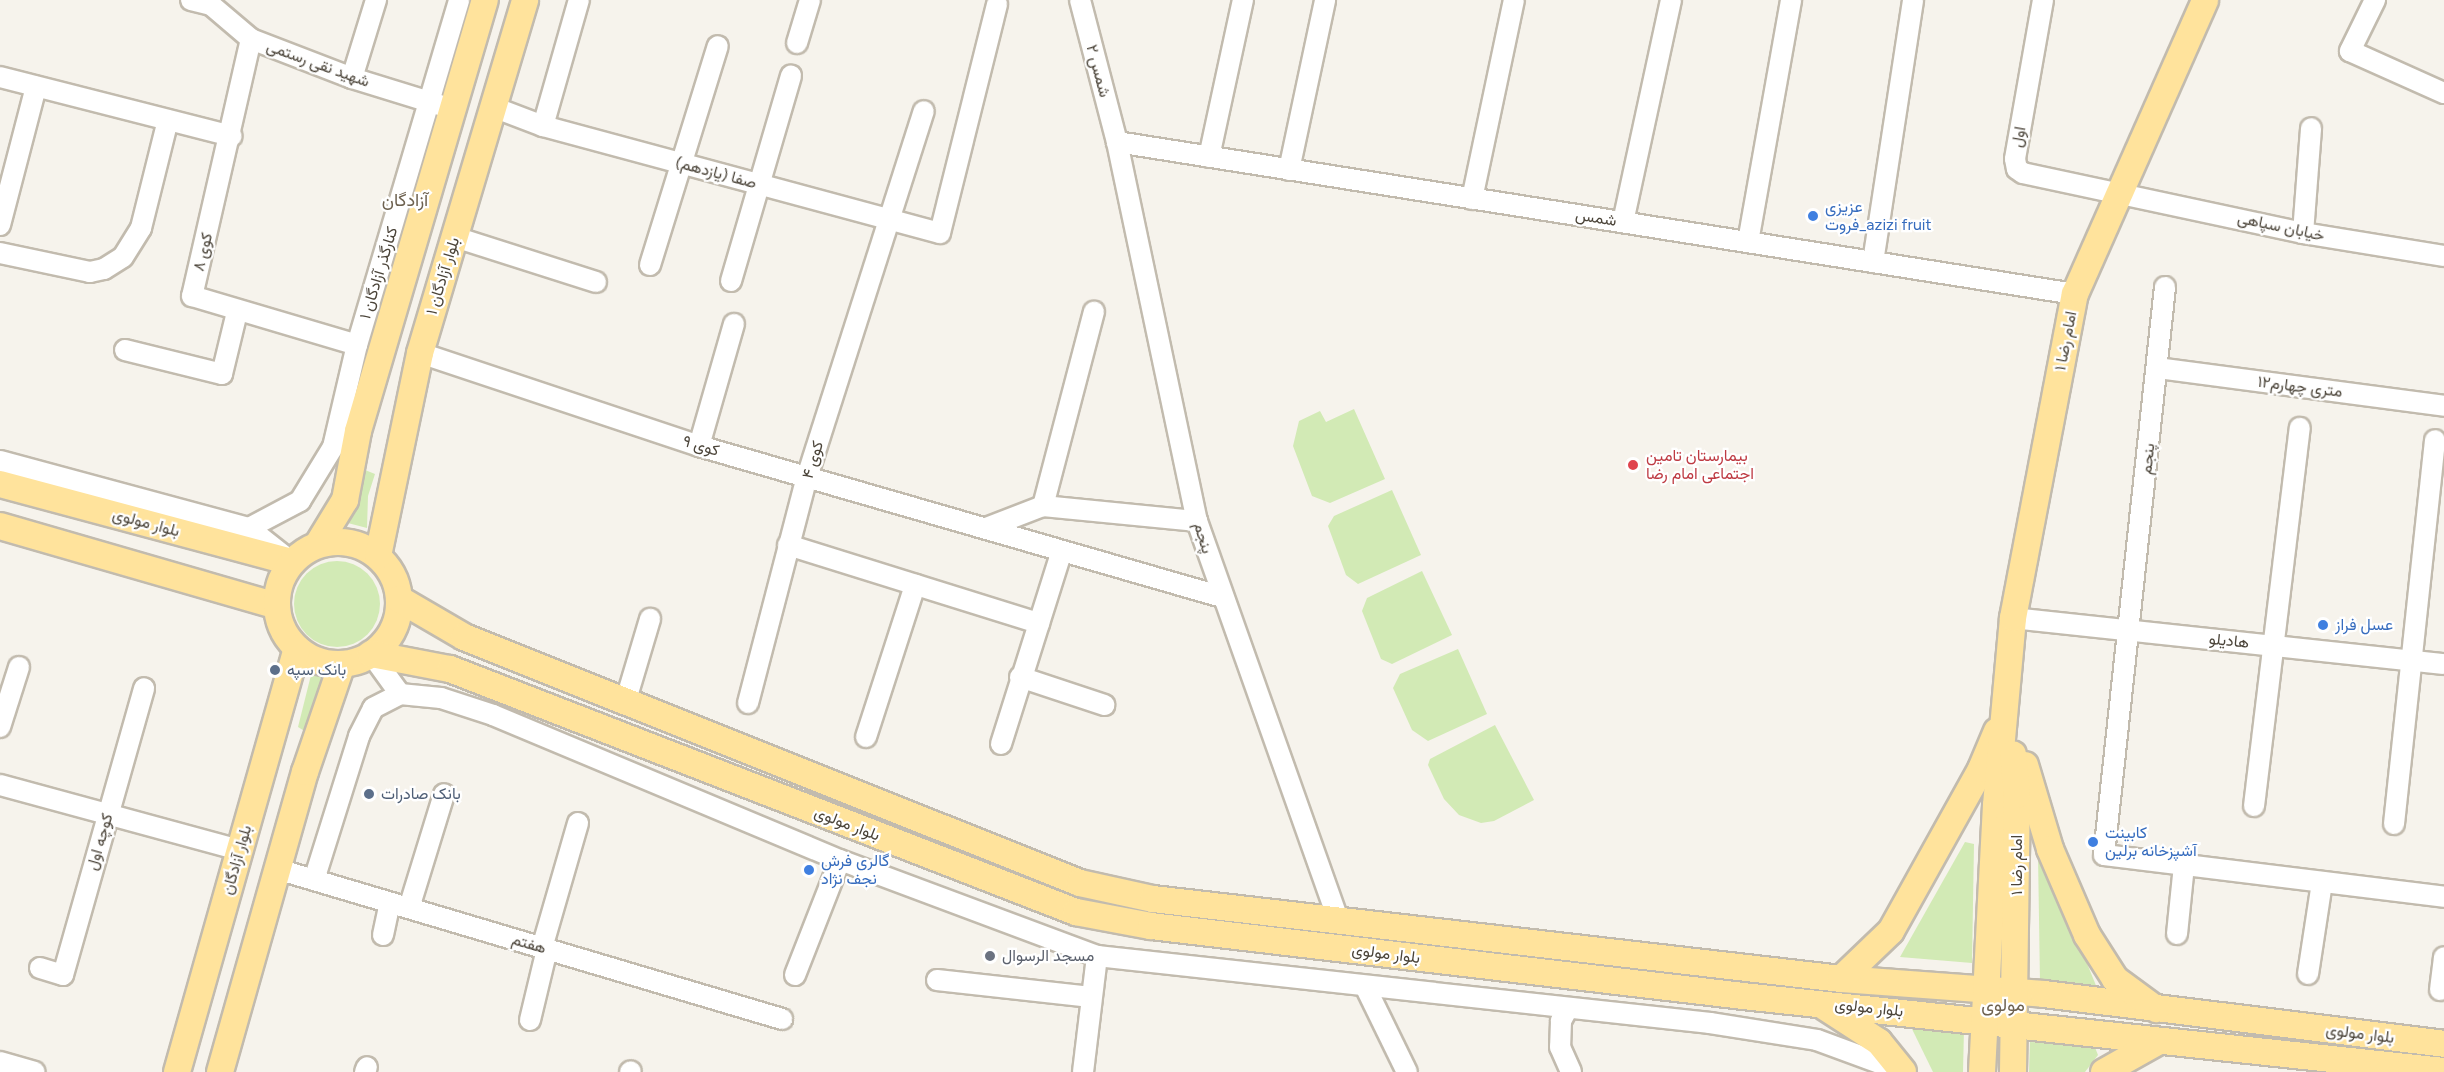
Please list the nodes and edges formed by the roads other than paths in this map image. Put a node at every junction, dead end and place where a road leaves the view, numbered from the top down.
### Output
1 (191, 0) edge
2 (376, 0) edge
3 (459, 0) edge
4 (485, 0) edge
5 (525, 0) edge
6 (579, 0) edge
7 (810, 0) edge
8 (1080, 0) edge
9 (1243, 0) edge
10 (1325, 0) edge
11 (1514, 0) edge
12 (1671, 0) edge
13 (1791, 0) edge
14 (1913, 0) edge
15 (2043, 0) edge
16 (2205, 0) edge
17 (2374, 0) edge
18 (210, 3) edge
19 (996, 4) dead end
20 (251, 39) junction
21 (797, 43) dead end
22 (718, 46) dead end
23 (791, 76) dead end
24 (0, 77) edge
25 (352, 78) junction
26 (36, 87) junction
27 (2444, 93) edge
28 (442, 106) junction
29 (493, 107) junction
30 (924, 111) dead end
31 (168, 120) junction
32 (543, 126) junction
33 (2311, 128) dead end
34 (232, 136) junction
35 (1117, 142) junction
36 (1209, 157) junction
37 (682, 164) junction
38 (1289, 170) junction
39 (758, 184) junction
40 (2120, 192) junction
41 (1472, 199) junction
42 (889, 219) junction
43 (1623, 222) junction
44 (0, 225) edge
45 (2302, 233) junction
46 (455, 237) junction
47 (1748, 242) junction
48 (0, 253) edge
49 (2444, 256) edge
50 (1873, 262) junction
51 (650, 265) dead end
52 (731, 281) dead end
53 (596, 282) dead end
54 (2165, 287) dead end
55 (2075, 294) junction
56 (237, 312) junction
57 (1094, 312) dead end
58 (734, 324) dead end
59 (357, 345) junction
60 (125, 350) dead end
61 (420, 353) junction
62 (2157, 368) junction
63 (2444, 406) edge
64 (2300, 428) dead end
65 (358, 431) junction
66 (2436, 440) dead end
67 (399, 443) junction
68 (699, 446) junction
69 (333, 447) junction
70 (0, 461) edge
71 (807, 477) junction
72 (0, 484) edge
73 (345, 500) junction
74 (1043, 506) junction
75 (1197, 521) junction
76 (0, 526) edge
77 (249, 528) junction
78 (986, 528) junction
79 (318, 544) junction
80 (788, 545) junction
81 (1062, 550) junction
82 (378, 556) junction
83 (292, 562) junction
84 (915, 585) junction
85 (1222, 597) junction
86 (399, 599) junction
87 (277, 606) junction
88 (2013, 618) junction
89 (650, 619) dead end
90 (1039, 623) junction
91 (2131, 631) junction
92 (2273, 646) junction
93 (493, 648) junction
94 (297, 649) junction
95 (371, 654) junction
96 (2409, 660) junction
97 (342, 664) junction
98 (2444, 664) edge
99 (19, 667) dead end
100 (1020, 677) junction
101 (481, 681) junction
102 (144, 688) dead end
103 (400, 694) junction
104 (748, 703) dead end
105 (625, 704) junction
106 (1104, 705) dead end
107 (2008, 706) junction
108 (0, 727) edge
109 (866, 737) dead end
110 (1001, 744) dead end
111 (267, 760) junction
112 (305, 772) junction
113 (0, 785) edge
114 (444, 794) dead end
115 (2254, 806) dead end
116 (107, 814) junction
117 (578, 823) dead end
118 (2394, 824) dead end
119 (240, 850) junction
120 (840, 860) junction
121 (2184, 865) junction
122 (277, 869) junction
123 (314, 880) junction
124 (2322, 882) junction
125 (2444, 897) edge
126 (1153, 899) junction
127 (399, 905) junction
128 (1338, 919) junction
129 (1151, 926) junction
130 (2177, 934) dead end
131 (383, 935) dead end
132 (544, 948) junction
133 (1097, 956) junction
134 (2444, 957) edge
135 (40, 968) dead end
136 (2308, 974) dead end
137 (795, 975) dead end
138 (1841, 979) junction
139 (937, 980) dead end
140 (1366, 988) junction
141 (1985, 988) junction
142 (2440, 990) dead end
143 (2017, 991) junction
144 (1743, 996) junction
145 (1091, 998) junction
146 (1819, 1004) junction
147 (1568, 1010) junction
148 (2159, 1011) junction
149 (782, 1019) dead end
150 (530, 1020) dead end
151 (1985, 1021) junction
152 (1710, 1023) junction
153 (2016, 1024) junction
154 (2159, 1041) junction
155 (2444, 1044) edge
156 (0, 1062) edge
157 (2444, 1071) edge
158 (35, 1072) edge
159 (177, 1072) edge
160 (220, 1072) edge
161 (1083, 1072) edge
162 (1407, 1072) edge
163 (1571, 1072) edge
164 (1893, 1072) edge
165 (1903, 1072) edge
166 (1982, 1072) edge
167 (2013, 1072) edge
168 (2104, 1072) edge

1 - 18 street, شهید نقی رستمی
2 - 25 street
3 - 28 street, کنارگذر آزادگان ۱
4 - 28 main road
5 - 29 main road, بلوار آزادگان ۱
6 - 32 street
7 - 21 street
8 - 35 street, شمس ۲
9 - 36 street
10 - 38 street
11 - 41 street
12 - 43 street
13 - 47 street
14 - 50 street
15 - 40 street, اول
16 - 40 main road, امام رضا ۱
17 - 27 street
18 - 20 street, شهید نقی رستمی
19 - 42 street, صفا (یازدهم)
20 - 25 street, شهید نقی رستمی
20 - 34 street, کوی ۸
22 - 37 street
23 - 39 street
24 - 26 street
25 - 28 street, شهید نقی رستمی
26 - 31 street
26 - 44 street
28 - 59 street, کنارگذر آزادگان ۱
28 - 65 main road
29 - 32 street, صفا (یازدهم)
29 - 46 main road, بلوار آزادگان ۱
30 - 42 street, کوی ۴
31 - 34 street
31 - 48 street
32 - 37 street, صفا (یازدهم)
33 - 45 street
34 - 56 street, کوی ۸
35 - 36 street, شمس
35 - 75 street, پنجم
36 - 38 street, شمس
37 - 39 street, صفا (یازدهم)
37 - 51 street
38 - 41 street, شمس
39 - 42 street, صفا (یازدهم)
39 - 52 street
40 - 45 street, خیابان سپاهی
40 - 55 main road, امام رضا ۱
41 - 43 street, شمس
42 - 71 street, کوی ۴
43 - 47 street, شمس
45 - 49 street, خیابان سپاهی
46 - 53 street
46 - 61 main road, بلوار آزادگان ۱
47 - 50 street, شمس
50 - 55 street, شمس
54 - 62 street, پنجم
55 - 88 main road, امام رضا ۱
56 - 59 street, کوی ۸
56 - 60 street
57 - 74 street
58 - 68 street
59 - 69 street, کنارگذر آزادگان ۱
61 - 67 main road, بلوار آزادگان ۱
61 - 68 street, کوی ۹
62 - 63 street, ۱۲متری چهارم
62 - 91 street, پنجم
64 - 92 street
65 - 67 main road
65 - 73 main road
66 - 96 street
67 - 82 main road, بلوار آزادگان ۱
68 - 71 street, کوی ۹
69 - 73 street
69 - 77 street, کنارگذر آزادگان ۱
70 - 77 street
71 - 78 street, کوی ۹
71 - 80 street, کوی ۴
72 - 83 main road, بلوار مولوی
73 - 79 main road
74 - 75 street
74 - 78 street
75 - 85 street, پنجم
76 - 87 main road
77 - 83 street
78 - 81 street, کوی ۹
79 - 82 main road
79 - 83 main road
80 - 84 street
80 - 104 street, کوی ۴
81 - 85 street, کوی ۹
81 - 90 street
82 - 86 main road
83 - 87 main road
84 - 90 street
84 - 109 street
85 - 128 street, پنجم
86 - 93 main road, بلوار مولوی
86 - 95 main road
87 - 94 main road
88 - 91 street, هادیلو
88 - 107 main road, امام رضا ۱
89 - 105 street
90 - 100 street
91 - 92 street, هادیلو
91 - 121 street, پنجم
92 - 96 street, هادیلو
92 - 115 street
93 - 101 main road
93 - 105 main road, بلوار مولوی
94 - 97 main road
94 - 111 main road, بلوار آزادگان
95 - 97 main road
95 - 101 main road, بلوار مولوی
95 - 103 street
96 - 98 street, هادیلو
96 - 118 street
97 - 112 main road
99 - 108 street
100 - 106 street
100 - 110 street
101 - 129 main road, بلوار مولوی
102 - 116 street, کوچه اول
103 - 120 street
103 - 123 street
105 - 126 main road, بلوار مولوی
107 - 138 main road
107 - 141 main road, امام رضا ۱
107 - 143 main road, امام رضا ۱
107 - 148 main road
111 - 112 main road
111 - 119 main road, بلوار آزادگان
112 - 122 main road
113 - 116 street
114 - 127 street
116 - 119 street
116 - 135 street, کوچه اول
117 - 132 street
119 - 159 main road, بلوار آزادگان
120 - 133 street
120 - 137 street
121 - 124 street
121 - 130 street
122 - 123 street, هفتم
122 - 160 main road
123 - 127 street, هفتم
124 - 125 street
124 - 136 street
126 - 128 main road, بلوار مولوی
126 - 129 main road
127 - 131 street
127 - 132 street, هفتم
128 - 138 main road, بلوار مولوی
129 - 144 main road, بلوار مولوی
132 - 149 street, هفتم
132 - 150 street
133 - 140 street
133 - 145 street
134 - 142 street
138 - 141 main road, بلوار مولوی
139 - 145 street
140 - 147 street
140 - 162 street
141 - 143 main road, بلوار مولوی
141 - 151 main road, امام رضا ۱
143 - 148 main road, بلوار مولوی
143 - 153 main road, امام رضا ۱
144 - 146 main road, بلوار مولوی
144 - 152 street
145 - 161 street
146 - 151 main road, بلوار مولوی
146 - 165 main road
147 - 152 street
147 - 163 street
148 - 155 main road, بلوار مولوی
151 - 153 main road, بلوار مولوی
151 - 166 main road, امام رضا ۱
152 - 164 street
153 - 154 main road, بلوار مولوی
153 - 167 main road, امام رضا ۱
154 - 157 main road, بلوار مولوی
154 - 168 main road
156 - 158 street

